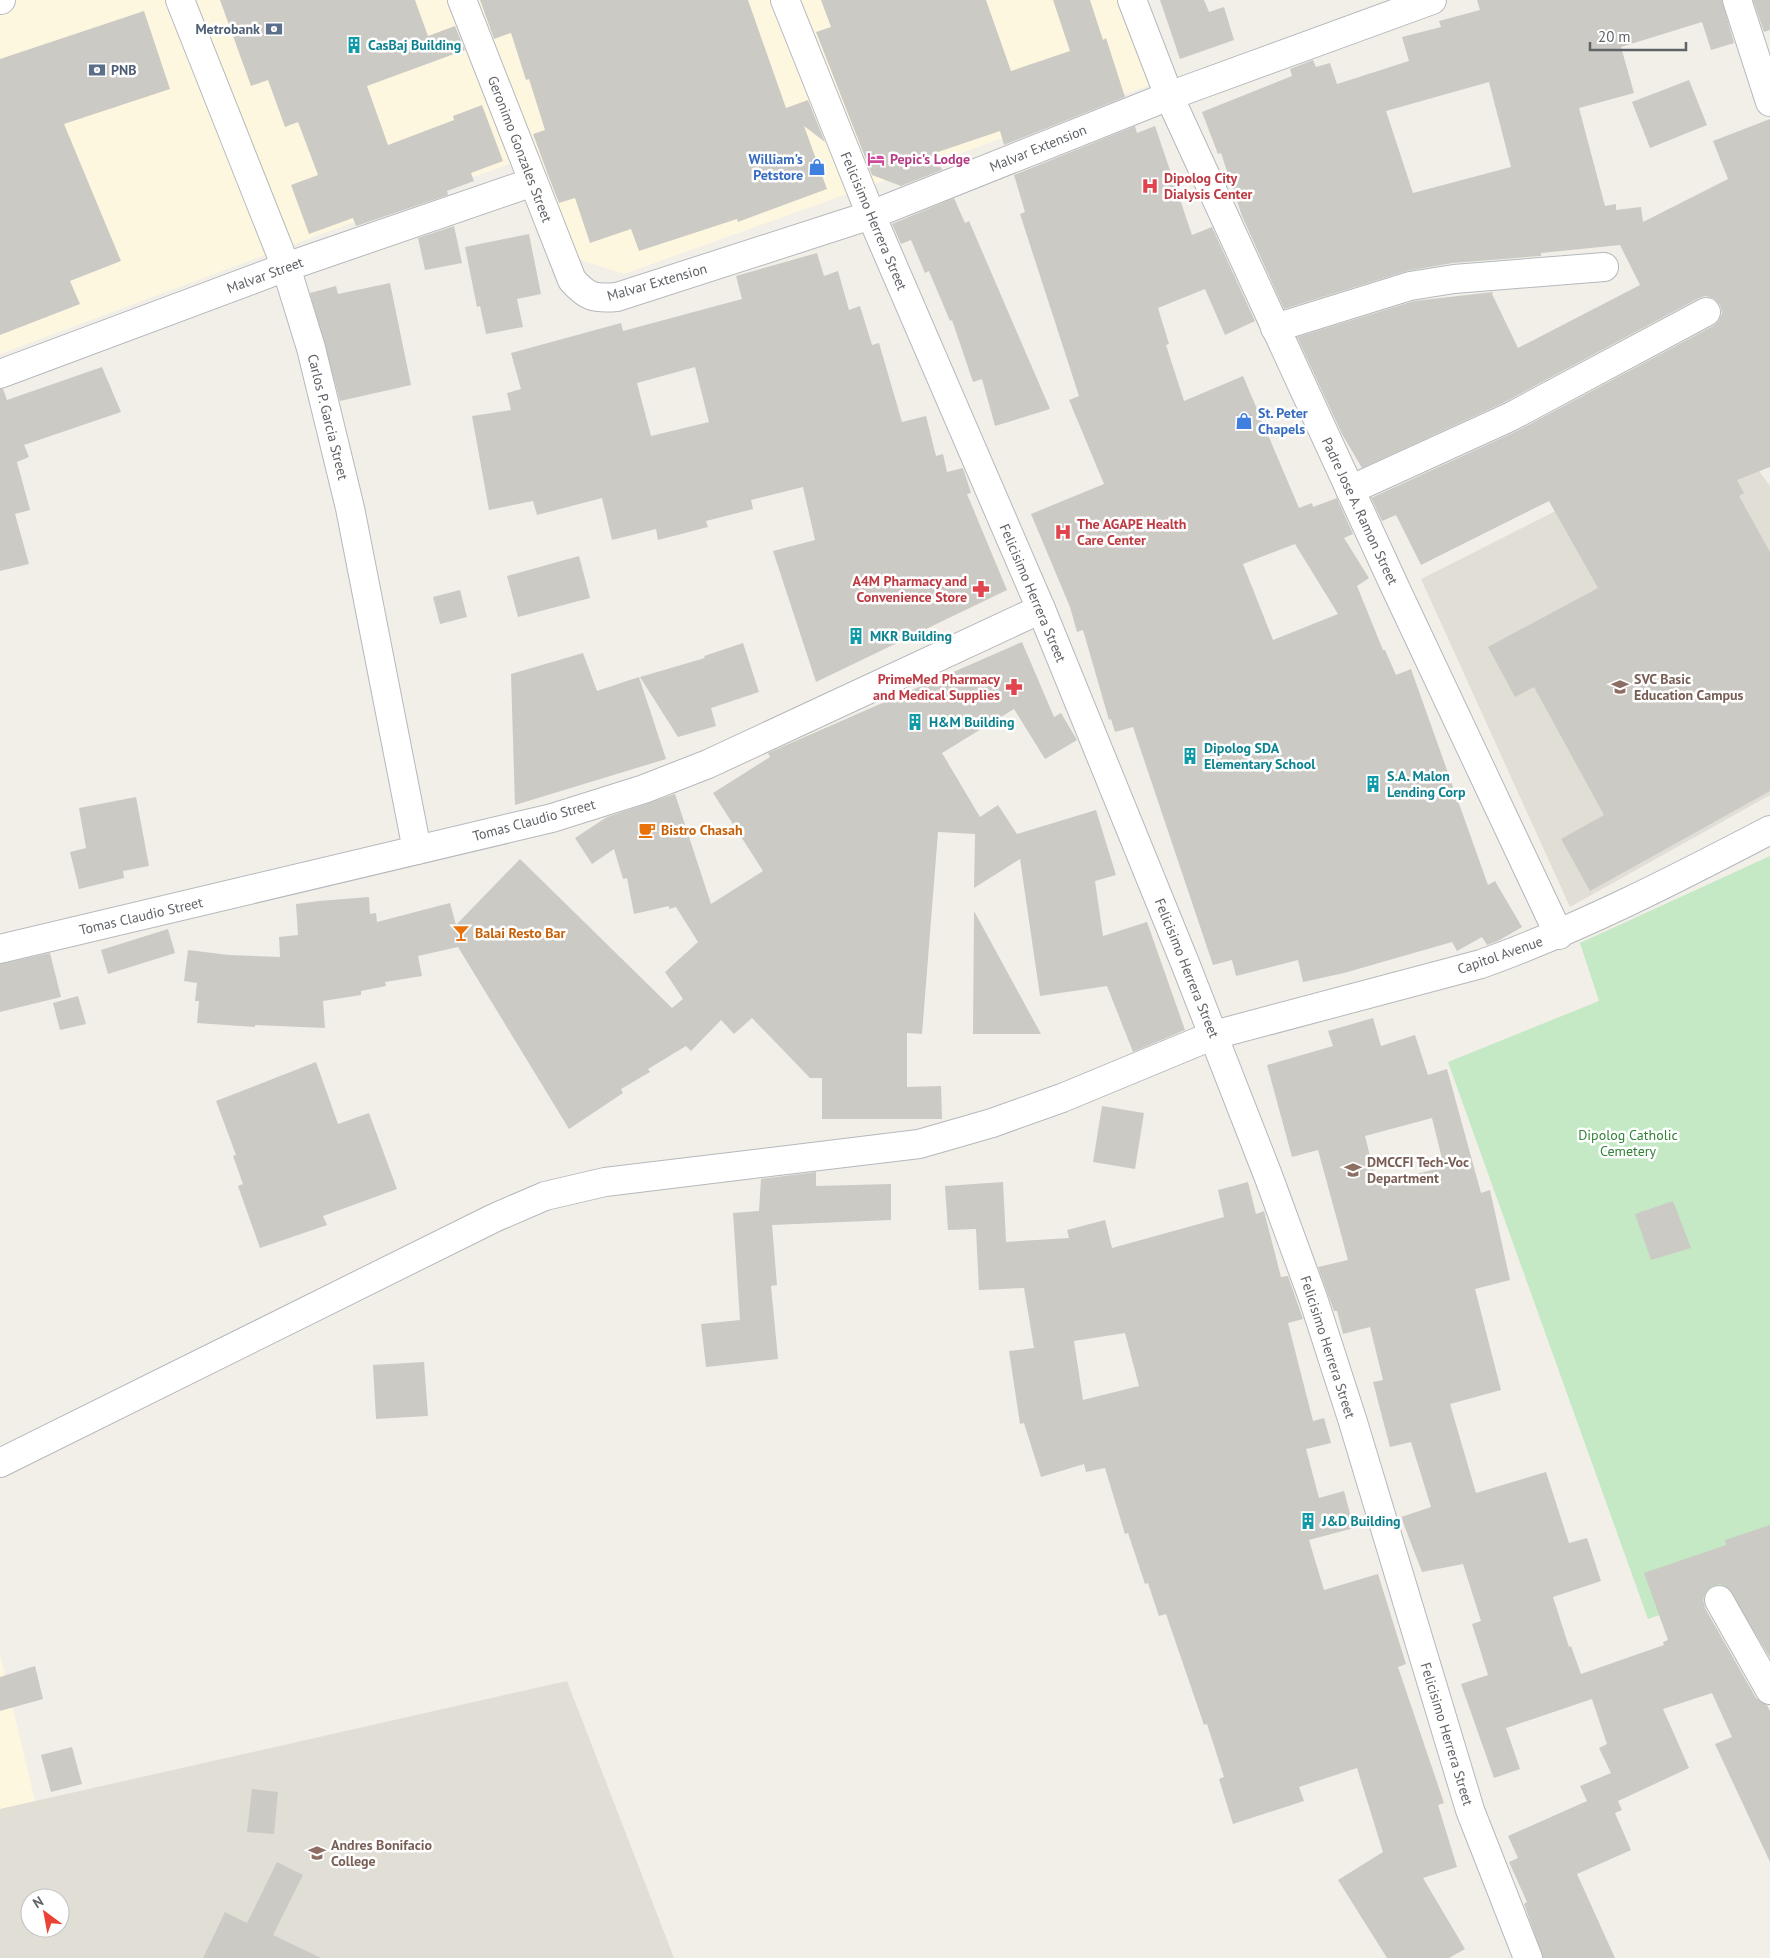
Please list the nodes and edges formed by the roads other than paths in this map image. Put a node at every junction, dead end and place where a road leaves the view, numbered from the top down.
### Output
1 (180, 0) edge
2 (462, 0) edge
3 (785, 0) edge
4 (1132, 0) edge
5 (1432, 0) edge
6 (1737, 0) edge
7 (1169, 96) junction
8 (1770, 102) edge
9 (533, 182) junction
10 (870, 215) junction
11 (286, 267) junction
12 (1604, 267) dead end
13 (585, 294) joint
14 (1706, 312) dead end
15 (1275, 328) junction
16 (0, 374) edge
17 (1350, 490) junction
18 (1041, 609) junction
19 (1770, 830) edge
20 (417, 850) junction
21 (1559, 935) junction
22 (0, 949) edge
23 (1214, 1035) junction
24 (0, 1463) edge
25 (1719, 1600) dead end
26 (1770, 1690) edge
27 (1528, 1958) edge

1 - 11 street, Carlos P. Garcia Street
2 - 9 street, Geronimo Gonzales Street
3 - 10 street, Felicisimo Herrera Street
4 - 7 street, Padre Jose A. Ramon Street
5 - 7 street, Malvar Extension
6 - 8 street
7 - 10 street, Malvar Extension
7 - 15 street, Padre Jose A. Ramon Street
9 - 11 street, Malvar Street
9 - 13 street, Geronimo Gonzales Street
10 - 13 street, Malvar Extension
10 - 18 street, Felicisimo Herrera Street
11 - 16 street, Malvar Street
11 - 20 street, Carlos P. Garcia Street
12 - 15 street
14 - 17 street
15 - 17 street, Padre Jose A. Ramon Street
17 - 21 street, Padre Jose A. Ramon Street
18 - 20 street, Tomas Claudio Street
18 - 23 street, Felicisimo Herrera Street
19 - 21 street, Capitol Avenue
20 - 22 street, Tomas Claudio Street
21 - 23 street, Capitol Avenue
23 - 24 street, Capitol Avenue
23 - 27 street, Felicisimo Herrera Street
25 - 26 street

